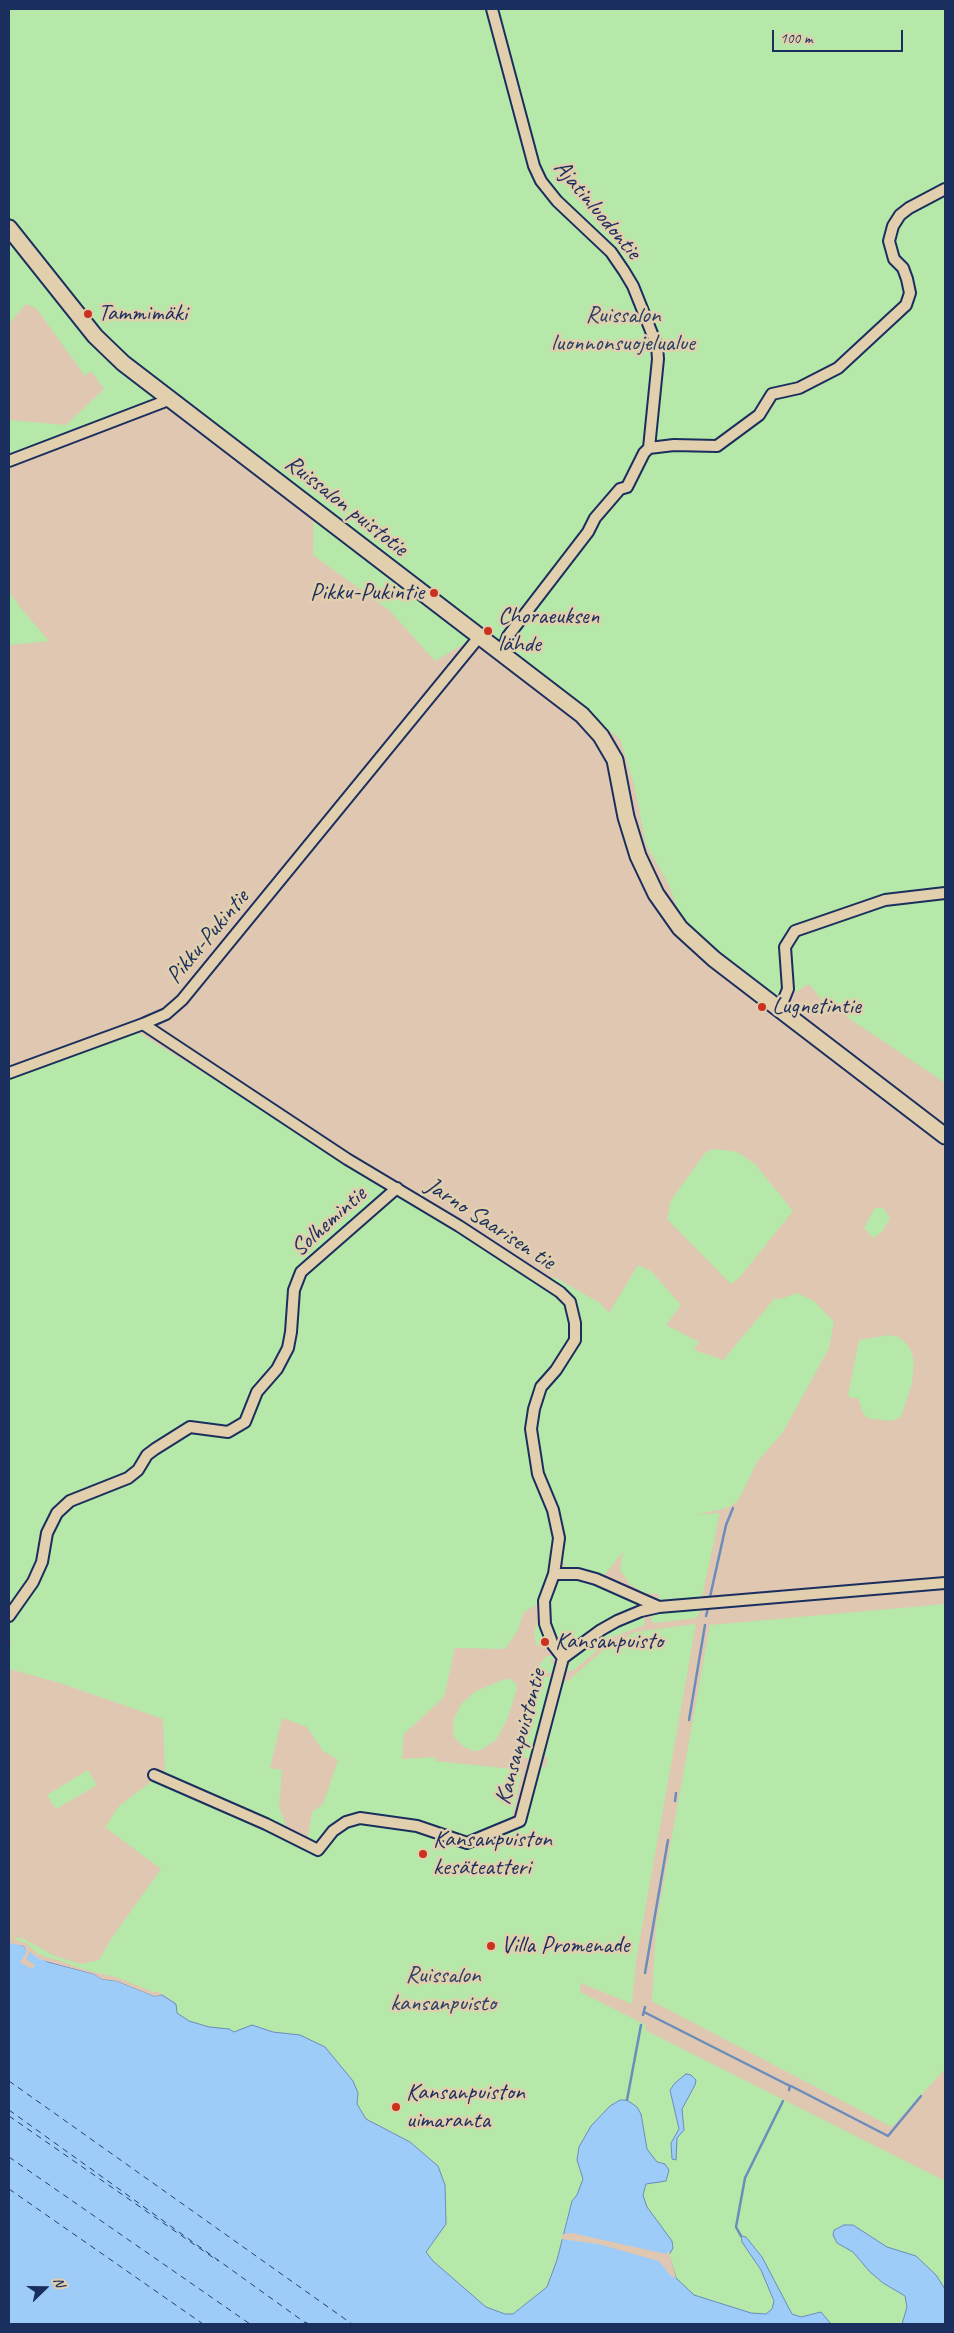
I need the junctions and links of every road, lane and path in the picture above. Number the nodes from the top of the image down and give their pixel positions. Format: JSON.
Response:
{"nodes":[{"id":1,"x":492,"y":9,"type":"edge"},
{"id":2,"x":945,"y":189,"type":"edge"},
{"id":3,"x":9,"y":228,"type":"edge"},
{"id":4,"x":171,"y":399,"type":"junction"},
{"id":5,"x":649,"y":448,"type":"junction"},
{"id":6,"x":9,"y":461,"type":"edge"},
{"id":7,"x":479,"y":637,"type":"junction"},
{"id":8,"x":501,"y":654,"type":"junction"},
{"id":9,"x":945,"y":893,"type":"edge"},
{"id":10,"x":780,"y":1009,"type":"junction"},
{"id":11,"x":143,"y":1024,"type":"junction"},
{"id":12,"x":9,"y":1072,"type":"edge"},
{"id":13,"x":945,"y":1136,"type":"edge"},
{"id":14,"x":397,"y":1188,"type":"junction"},
{"id":15,"x":554,"y":1574,"type":"junction"},
{"id":16,"x":945,"y":1583,"type":"edge"},
{"id":17,"x":659,"y":1607,"type":"junction"},
{"id":18,"x":9,"y":1616,"type":"edge"},
{"id":19,"x":564,"y":1658,"type":"junction"},
{"id":20,"x":154,"y":1775,"type":"dead end"}],
"edges":[{"from":1,"to":5,"type":"street","name":"Ajatinluodontie"},
{"from":2,"to":5,"type":"street"},
{"from":3,"to":4,"type":"street","name":"Ruissalon puistotie"},
{"from":4,"to":6,"type":"street"},
{"from":4,"to":7,"type":"street","name":"Ruissalon puistotie"},
{"from":5,"to":8,"type":"street","name":"Ajatinluodontie"},
{"from":7,"to":8,"type":"street","name":"Ruissalon puistotie"},
{"from":7,"to":11,"type":"street","name":"Pikku-Pukintie"},
{"from":8,"to":10,"type":"street","name":"Ruissalon puistotie"},
{"from":9,"to":10,"type":"street"},
{"from":10,"to":13,"type":"street","name":"Ruissalon puistotie"},
{"from":11,"to":12,"type":"street","name":"Pikku-Pukintie"},
{"from":11,"to":14,"type":"street","name":"Jarno Saarisen tie"},
{"from":14,"to":15,"type":"street","name":"Jarno Saarisen tie"},
{"from":14,"to":18,"type":"street","name":"Solhemintie"},
{"from":15,"to":17,"type":"street"},
{"from":15,"to":19,"type":"street","name":"Jarno Saarisen tie"},
{"from":16,"to":17,"type":"street","name":"Kansanpuistontie"},
{"from":17,"to":19,"type":"street","name":"Kansanpuistontie"},
{"from":19,"to":20,"type":"street","name":"Kansanpuistontie"}]}
